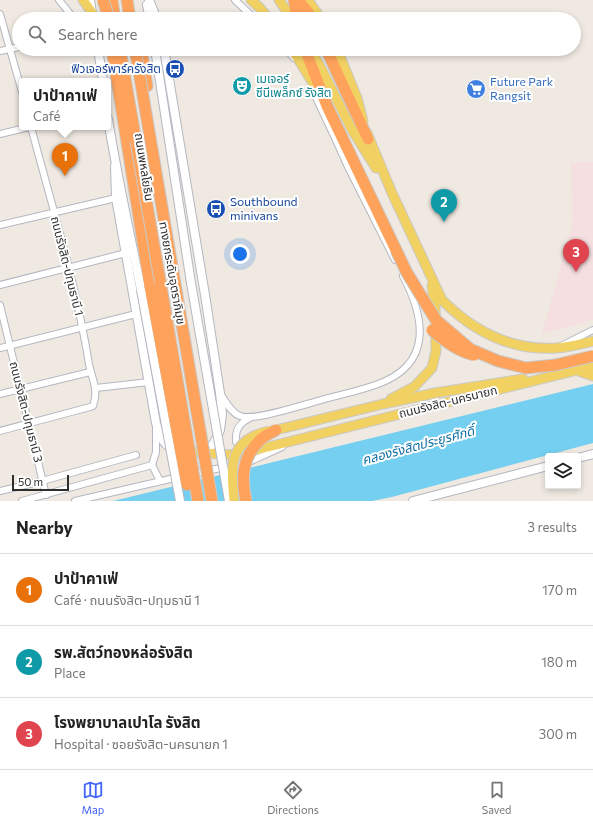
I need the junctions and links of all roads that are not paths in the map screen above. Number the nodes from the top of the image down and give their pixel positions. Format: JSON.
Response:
{"nodes":[{"id":1,"x":59,"y":0,"type":"edge"},
{"id":2,"x":83,"y":0,"type":"edge"},
{"id":3,"x":90,"y":0,"type":"edge"},
{"id":4,"x":104,"y":0,"type":"edge"},
{"id":5,"x":112,"y":0,"type":"edge"},
{"id":6,"x":148,"y":0,"type":"edge"},
{"id":7,"x":235,"y":0,"type":"edge"},
{"id":8,"x":251,"y":0,"type":"edge"},
{"id":9,"x":279,"y":0,"type":"edge"},
{"id":10,"x":294,"y":0,"type":"edge"},
{"id":11,"x":298,"y":0,"type":"edge"},
{"id":12,"x":308,"y":0,"type":"edge"},
{"id":13,"x":132,"y":1,"type":"edge"},
{"id":14,"x":69,"y":12,"type":"edge"},
{"id":15,"x":90,"y":12,"type":"edge"},
{"id":16,"x":92,"y":12,"type":"edge"},
{"id":17,"x":107,"y":12,"type":"edge"},
{"id":18,"x":114,"y":12,"type":"edge"},
{"id":19,"x":131,"y":12,"type":"edge"},
{"id":20,"x":134,"y":12,"type":"edge"},
{"id":21,"x":149,"y":12,"type":"edge"},
{"id":22,"x":154,"y":12,"type":"edge"},
{"id":23,"x":248,"y":12,"type":"edge"},
{"id":24,"x":263,"y":12,"type":"edge"},
{"id":25,"x":288,"y":12,"type":"edge"},
{"id":26,"x":296,"y":12,"type":"edge"},
{"id":27,"x":308,"y":12,"type":"edge"},
{"id":28,"x":316,"y":12,"type":"edge"},
{"id":29,"x":0,"y":14,"type":"edge"},
{"id":30,"x":11,"y":49,"type":"junction"},
{"id":31,"x":0,"y":52,"type":"edge"},
{"id":32,"x":12,"y":53,"type":"edge"},
{"id":33,"x":13,"y":56,"type":"edge"},
{"id":34,"x":99,"y":56,"type":"edge"},
{"id":35,"x":113,"y":56,"type":"edge"},
{"id":36,"x":121,"y":56,"type":"edge"},
{"id":37,"x":137,"y":56,"type":"edge"},
{"id":38,"x":142,"y":56,"type":"edge"},
{"id":39,"x":156,"y":56,"type":"edge"},
{"id":40,"x":165,"y":56,"type":"edge"},
{"id":41,"x":292,"y":56,"type":"edge"},
{"id":42,"x":296,"y":56,"type":"edge"},
{"id":43,"x":308,"y":56,"type":"edge"},
{"id":44,"x":314,"y":56,"type":"edge"},
{"id":45,"x":329,"y":56,"type":"edge"},
{"id":46,"x":340,"y":56,"type":"edge"},
{"id":47,"x":103,"y":78,"type":"edge"},
{"id":48,"x":19,"y":80,"type":"edge"},
{"id":49,"x":327,"y":106,"type":"junction"},
{"id":50,"x":19,"y":130,"type":"edge"},
{"id":51,"x":31,"y":130,"type":"edge"},
{"id":52,"x":110,"y":130,"type":"edge"},
{"id":53,"x":0,"y":134,"type":"edge"},
{"id":54,"x":178,"y":134,"type":"junction"},
{"id":55,"x":368,"y":139,"type":"junction"},
{"id":56,"x":115,"y":166,"type":"junction"},
{"id":57,"x":392,"y":193,"type":"junction"},
{"id":58,"x":116,"y":198,"type":"junction"},
{"id":59,"x":53,"y":213,"type":"junction"},
{"id":60,"x":0,"y":225,"type":"edge"},
{"id":61,"x":183,"y":227,"type":"junction"},
{"id":62,"x":126,"y":253,"type":"junction"},
{"id":63,"x":68,"y":268,"type":"junction"},
{"id":64,"x":431,"y":276,"type":"junction"},
{"id":65,"x":0,"y":285,"type":"edge"},
{"id":66,"x":146,"y":288,"type":"junction"},
{"id":67,"x":0,"y":305,"type":"edge"},
{"id":68,"x":136,"y":314,"type":"junction"},
{"id":69,"x":83,"y":327,"type":"junction"},
{"id":70,"x":432,"y":330,"type":"dead end"},
{"id":71,"x":593,"y":330,"type":"edge"},
{"id":72,"x":593,"y":341,"type":"edge"},
{"id":73,"x":10,"y":346,"type":"junction"},
{"id":74,"x":0,"y":348,"type":"edge"},
{"id":75,"x":558,"y":348,"type":"junction"},
{"id":76,"x":593,"y":356,"type":"edge"},
{"id":77,"x":494,"y":360,"type":"junction"},
{"id":78,"x":593,"y":366,"type":"edge"},
{"id":79,"x":576,"y":370,"type":"junction"},
{"id":80,"x":90,"y":372,"type":"junction"},
{"id":81,"x":562,"y":374,"type":"junction"},
{"id":82,"x":593,"y":376,"type":"edge"},
{"id":83,"x":148,"y":382,"type":"junction"},
{"id":84,"x":96,"y":388,"type":"junction"},
{"id":85,"x":20,"y":389,"type":"junction"},
{"id":86,"x":220,"y":393,"type":"junction"},
{"id":87,"x":0,"y":394,"type":"edge"},
{"id":88,"x":383,"y":404,"type":"junction"},
{"id":89,"x":253,"y":417,"type":"junction"},
{"id":90,"x":28,"y":423,"type":"junction"},
{"id":91,"x":156,"y":423,"type":"junction"},
{"id":92,"x":276,"y":430,"type":"junction"},
{"id":93,"x":0,"y":431,"type":"edge"},
{"id":94,"x":303,"y":437,"type":"junction"},
{"id":95,"x":256,"y":450,"type":"junction"},
{"id":96,"x":195,"y":452,"type":"junction"},
{"id":97,"x":593,"y":454,"type":"edge"},
{"id":98,"x":136,"y":455,"type":"dead end"},
{"id":99,"x":581,"y":457,"type":"edge"},
{"id":100,"x":152,"y":466,"type":"junction"},
{"id":101,"x":545,"y":467,"type":"edge"},
{"id":102,"x":42,"y":481,"type":"junction"},
{"id":103,"x":160,"y":481,"type":"junction"},
{"id":104,"x":0,"y":491,"type":"edge"},
{"id":105,"x":46,"y":495,"type":"junction"},
{"id":106,"x":22,"y":501,"type":"edge"},
{"id":107,"x":76,"y":501,"type":"edge"},
{"id":108,"x":180,"y":501,"type":"edge"},
{"id":109,"x":190,"y":501,"type":"edge"},
{"id":110,"x":198,"y":501,"type":"edge"},
{"id":111,"x":212,"y":501,"type":"edge"},
{"id":112,"x":216,"y":501,"type":"edge"},
{"id":113,"x":229,"y":501,"type":"edge"},
{"id":114,"x":234,"y":501,"type":"edge"},
{"id":115,"x":246,"y":501,"type":"edge"},
{"id":116,"x":413,"y":501,"type":"edge"}],
"edges":[{"from":1,"to":14,"type":"street"},
{"from":2,"to":15,"type":"main road"},
{"from":3,"to":16,"type":"main road"},
{"from":4,"to":17,"type":"highway","bridge":true},
{"from":5,"to":18,"type":"highway"},
{"from":6,"to":21,"type":"main road"},
{"from":6,"to":22,"type":"main road"},
{"from":7,"to":23,"type":"street"},
{"from":8,"to":24,"type":"main road"},
{"from":9,"to":25,"type":"main road"},
{"from":10,"to":26,"type":"highway"},
{"from":11,"to":27,"type":"highway"},
{"from":12,"to":28,"type":"main road"},
{"from":13,"to":19,"type":"highway"},
{"from":13,"to":20,"type":"highway"},
{"from":29,"to":30,"type":"street"},
{"from":30,"to":31,"type":"street"},
{"from":30,"to":32,"type":"street"},
{"from":33,"to":48,"type":"street"},
{"from":34,"to":47,"type":"main road"},
{"from":35,"to":66,"type":"highway","name":"ถนนพหลโยธิน"},
{"from":36,"to":110,"type":"highway","name":"ทางยกระดับอุตราภิมุข","bridge":true},
{"from":37,"to":111,"type":"highway","name":"ทางยกระดับอุตราภิมุข","bridge":true},
{"from":38,"to":112,"type":"highway","name":"ถนนพหลโยธิน"},
{"from":39,"to":61,"type":"main road"},
{"from":40,"to":54,"type":"main road"},
{"from":41,"to":89,"type":"street"},
{"from":42,"to":49,"type":"main road"},
{"from":43,"to":49,"type":"highway"},
{"from":44,"to":57,"type":"main road"},
{"from":45,"to":55,"type":"highway"},
{"from":46,"to":55,"type":"main road"},
{"from":49,"to":77,"type":"highway","bridge":true},
{"from":50,"to":53,"type":"street"},
{"from":51,"to":59,"type":"street","name":"ถนนรังสิต-ปทุมธานี 1"},
{"from":52,"to":56,"type":"main road","name":"ถนนพหลโยธิน"},
{"from":54,"to":61,"type":"main road"},
{"from":54,"to":86,"type":"main road"},
{"from":55,"to":57,"type":"main road"},
{"from":56,"to":58,"type":"main road"},
{"from":56,"to":66,"type":"main road","name":"ถนนพหลโยธิน"},
{"from":57,"to":64,"type":"main road"},
{"from":58,"to":59,"type":"street"},
{"from":58,"to":62,"type":"main road"},
{"from":59,"to":60,"type":"street"},
{"from":59,"to":63,"type":"street","name":"ถนนรังสิต-ปทุมธานี 1"},
{"from":61,"to":113,"type":"main road","bridge":true},
{"from":62,"to":63,"type":"street"},
{"from":62,"to":68,"type":"main road"},
{"from":63,"to":65,"type":"street"},
{"from":63,"to":69,"type":"street","name":"ถนนรังสิต-ปทุมธานี 1"},
{"from":64,"to":75,"type":"main road"},
{"from":64,"to":88,"type":"main road"},
{"from":66,"to":108,"type":"main road","name":"ถนนพหลโยธิน","bridge":true},
{"from":66,"to":109,"type":"highway","name":"ถนนพหลโยธิน","bridge":true},
{"from":67,"to":73,"type":"street","name":"ถนนรังสิต-ปทุมธานี 3"},
{"from":68,"to":69,"type":"street"},
{"from":68,"to":83,"type":"main road"},
{"from":69,"to":73,"type":"street"},
{"from":69,"to":80,"type":"street","name":"ถนนรังสิต-ปทุมธานี 1"},
{"from":70,"to":77,"type":"highway","bridge":true},
{"from":71,"to":75,"type":"street"},
{"from":72,"to":75,"type":"main road"},
{"from":73,"to":74,"type":"street"},
{"from":73,"to":85,"type":"street","name":"ถนนรังสิต-ปทุมธานี 3"},
{"from":76,"to":77,"type":"highway","bridge":true},
{"from":78,"to":79,"type":"main road","name":"ถนนรังสิต-นครนายก"},
{"from":79,"to":81,"type":"main road","name":"ถนนรังสิต-นครนายก"},
{"from":79,"to":82,"type":"main road"},
{"from":80,"to":84,"type":"street","name":"ถนนรังสิต-ปทุมธานี 1"},
{"from":80,"to":85,"type":"street"},
{"from":81,"to":88,"type":"main road"},
{"from":81,"to":94,"type":"main road","name":"ถนนรังสิต-นครนายก"},
{"from":83,"to":84,"type":"street"},
{"from":83,"to":91,"type":"main road"},
{"from":84,"to":90,"type":"street","name":"ถนนรังสิต-ปทุมธานี 1"},
{"from":85,"to":87,"type":"street"},
{"from":85,"to":90,"type":"street","name":"ถนนรังสิต-ปทุมธานี 3"},
{"from":86,"to":89,"type":"street"},
{"from":86,"to":96,"type":"main road"},
{"from":88,"to":92,"type":"main road"},
{"from":89,"to":95,"type":"street"},
{"from":90,"to":93,"type":"street"},
{"from":90,"to":102,"type":"street","name":"ถนนรังสิต-ปทุมธานี 3"},
{"from":91,"to":96,"type":"main road"},
{"from":91,"to":100,"type":"street"},
{"from":92,"to":114,"type":"main road","bridge":true},
{"from":92,"to":115,"type":"highway","bridge":true},
{"from":94,"to":95,"type":"main road","name":"ถนนรังสิต-นครนายก"},
{"from":94,"to":103,"type":"street"},
{"from":95,"to":96,"type":"main road","name":"ถนนรังสิต-นครนายก"},
{"from":97,"to":99,"type":"main road"},
{"from":98,"to":102,"type":"street"},
{"from":100,"to":103,"type":"street"},
{"from":100,"to":105,"type":"street"},
{"from":101,"to":116,"type":"main road"},
{"from":102,"to":104,"type":"street"},
{"from":102,"to":105,"type":"street","name":"ถนนรังสิต-ปทุมธานี 3"},
{"from":103,"to":107,"type":"street"},
{"from":105,"to":106,"type":"street"}]}
